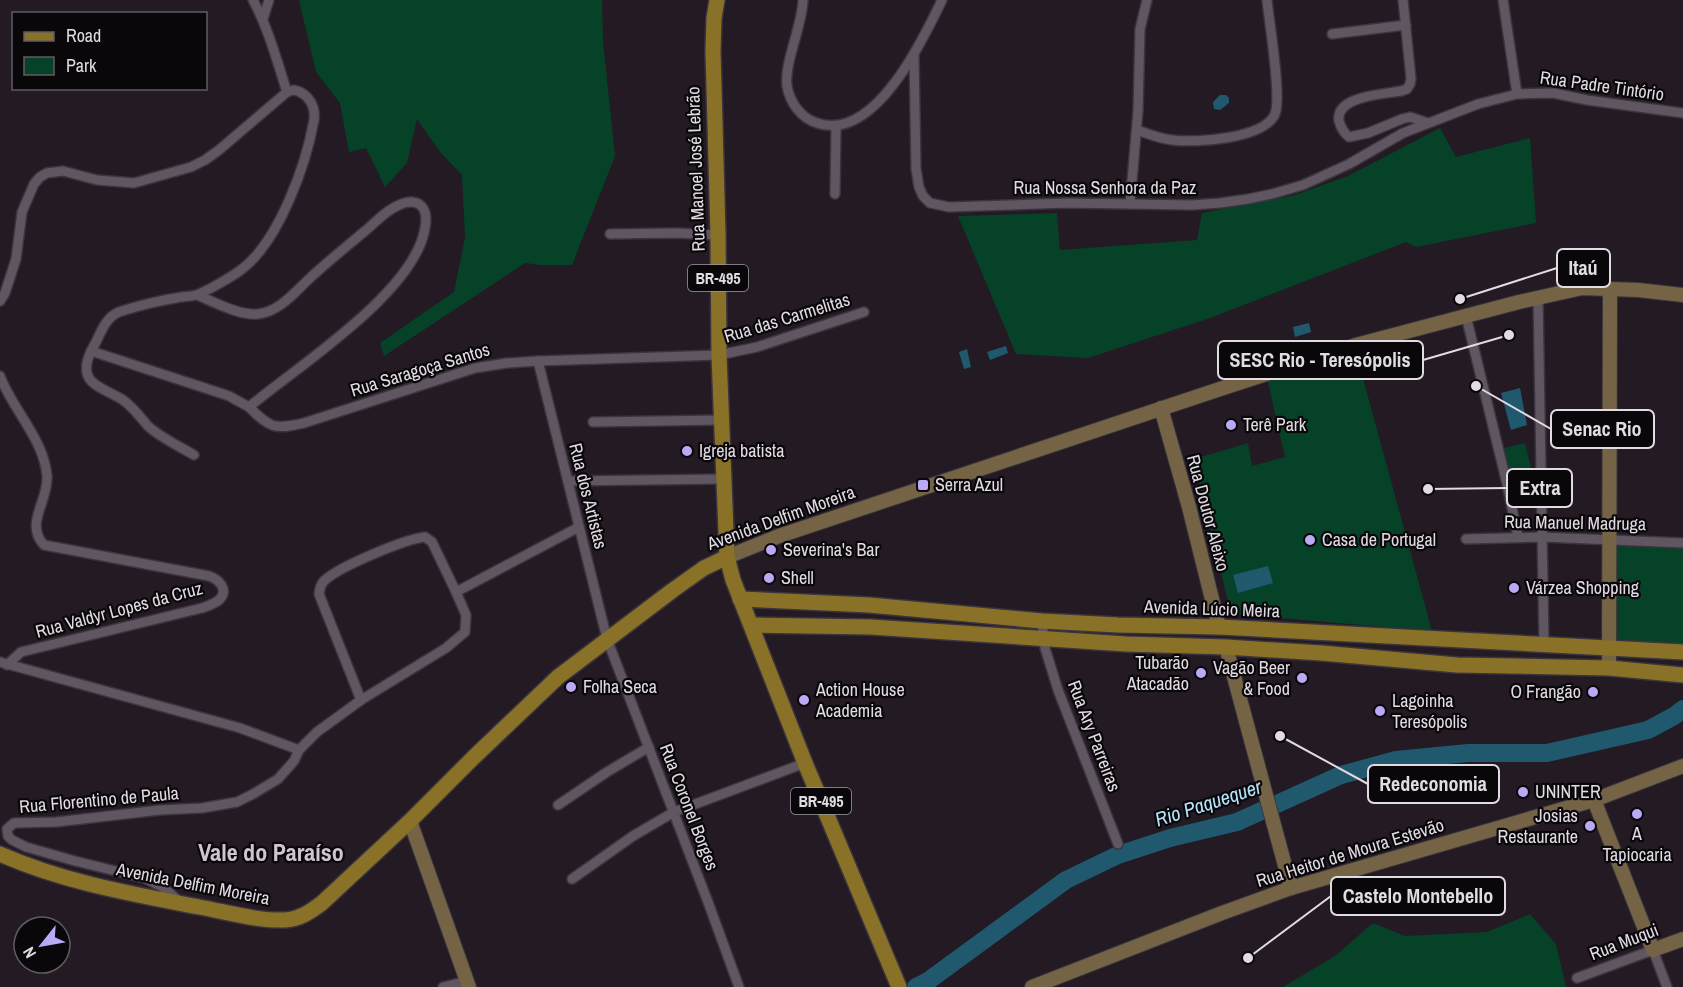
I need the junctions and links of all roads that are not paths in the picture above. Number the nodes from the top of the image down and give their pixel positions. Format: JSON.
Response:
{"nodes":[{"id":1,"x":253,"y":0,"type":"edge"},
{"id":2,"x":269,"y":0,"type":"edge"},
{"id":3,"x":717,"y":0,"type":"edge"},
{"id":4,"x":803,"y":0,"type":"edge"},
{"id":5,"x":942,"y":0,"type":"edge"},
{"id":6,"x":1147,"y":0,"type":"edge"},
{"id":7,"x":1267,"y":0,"type":"edge"},
{"id":8,"x":1403,"y":0,"type":"edge"},
{"id":9,"x":1503,"y":0,"type":"edge"},
{"id":10,"x":263,"y":19,"type":"junction"},
{"id":11,"x":1406,"y":25,"type":"junction"},
{"id":12,"x":1332,"y":34,"type":"dead end"},
{"id":13,"x":914,"y":56,"type":"junction"},
{"id":14,"x":287,"y":92,"type":"junction"},
{"id":15,"x":1517,"y":94,"type":"junction"},
{"id":16,"x":1683,"y":113,"type":"edge"},
{"id":17,"x":1428,"y":123,"type":"junction"},
{"id":18,"x":836,"y":126,"type":"junction"},
{"id":19,"x":1415,"y":128,"type":"joint"},
{"id":20,"x":1137,"y":130,"type":"junction"},
{"id":21,"x":835,"y":194,"type":"dead end"},
{"id":22,"x":1130,"y":204,"type":"junction"},
{"id":23,"x":610,"y":234,"type":"dead end"},
{"id":24,"x":718,"y":235,"type":"junction"},
{"id":25,"x":1610,"y":290,"type":"junction"},
{"id":26,"x":197,"y":295,"type":"junction"},
{"id":27,"x":1683,"y":295,"type":"edge"},
{"id":28,"x":1538,"y":298,"type":"junction"},
{"id":29,"x":0,"y":301,"type":"edge"},
{"id":30,"x":864,"y":312,"type":"dead end"},
{"id":31,"x":1466,"y":316,"type":"junction"},
{"id":32,"x":91,"y":351,"type":"junction"},
{"id":33,"x":719,"y":355,"type":"junction"},
{"id":34,"x":538,"y":361,"type":"junction"},
{"id":35,"x":0,"y":376,"type":"edge"},
{"id":36,"x":249,"y":406,"type":"junction"},
{"id":37,"x":1161,"y":408,"type":"junction"},
{"id":38,"x":721,"y":420,"type":"junction"},
{"id":39,"x":593,"y":422,"type":"dead end"},
{"id":40,"x":194,"y":455,"type":"dead end"},
{"id":41,"x":724,"y":479,"type":"junction"},
{"id":42,"x":568,"y":481,"type":"junction"},
{"id":43,"x":579,"y":527,"type":"junction"},
{"id":44,"x":1518,"y":537,"type":"junction"},
{"id":45,"x":1542,"y":537,"type":"junction"},
{"id":46,"x":1466,"y":539,"type":"dead end"},
{"id":47,"x":1611,"y":540,"type":"junction"},
{"id":48,"x":1683,"y":543,"type":"edge"},
{"id":49,"x":726,"y":557,"type":"junction"},
{"id":50,"x":456,"y":592,"type":"junction"},
{"id":51,"x":740,"y":599,"type":"junction"},
{"id":52,"x":869,"y":605,"type":"junction"},
{"id":53,"x":1042,"y":621,"type":"junction"},
{"id":54,"x":751,"y":625,"type":"junction"},
{"id":55,"x":871,"y":627,"type":"junction"},
{"id":56,"x":1220,"y":627,"type":"junction"},
{"id":57,"x":1043,"y":638,"type":"junction"},
{"id":58,"x":607,"y":639,"type":"junction"},
{"id":59,"x":1544,"y":645,"type":"junction"},
{"id":60,"x":1226,"y":647,"type":"junction"},
{"id":61,"x":1610,"y":647,"type":"junction"},
{"id":62,"x":1683,"y":652,"type":"edge"},
{"id":63,"x":4,"y":663,"type":"edge"},
{"id":64,"x":1609,"y":668,"type":"junction"},
{"id":65,"x":1683,"y":675,"type":"edge"},
{"id":66,"x":361,"y":700,"type":"junction"},
{"id":67,"x":649,"y":747,"type":"junction"},
{"id":68,"x":299,"y":750,"type":"junction"},
{"id":69,"x":805,"y":763,"type":"junction"},
{"id":70,"x":1683,"y":766,"type":"edge"},
{"id":71,"x":1594,"y":800,"type":"junction"},
{"id":72,"x":558,"y":805,"type":"dead end"},
{"id":73,"x":674,"y":812,"type":"junction"},
{"id":74,"x":410,"y":821,"type":"junction"},
{"id":75,"x":1118,"y":844,"type":"dead end"},
{"id":76,"x":0,"y":854,"type":"edge"},
{"id":77,"x":572,"y":879,"type":"dead end"},
{"id":78,"x":1291,"y":888,"type":"junction"},
{"id":79,"x":182,"y":904,"type":"junction"},
{"id":80,"x":1683,"y":939,"type":"edge"},
{"id":81,"x":1653,"y":950,"type":"junction"},
{"id":82,"x":1577,"y":978,"type":"dead end"},
{"id":83,"x":897,"y":982,"type":"edge"},
{"id":84,"x":468,"y":984,"type":"edge"},
{"id":85,"x":443,"y":987,"type":"edge"},
{"id":86,"x":739,"y":987,"type":"edge"},
{"id":87,"x":1032,"y":987,"type":"edge"},
{"id":88,"x":1667,"y":987,"type":"edge"}],
"edges":[{"from":1,"to":10,"type":"street"},
{"from":2,"to":10,"type":"street"},
{"from":3,"to":24,"type":"main road","name":"Rua Manoel José Lebrão","number":"BR-495"},
{"from":4,"to":18,"type":"street"},
{"from":5,"to":13,"type":"street"},
{"from":6,"to":20,"type":"street"},
{"from":7,"to":20,"type":"street"},
{"from":8,"to":11,"type":"street"},
{"from":9,"to":15,"type":"street"},
{"from":10,"to":14,"type":"street"},
{"from":11,"to":12,"type":"street"},
{"from":11,"to":17,"type":"street"},
{"from":13,"to":18,"type":"street"},
{"from":13,"to":22,"type":"street","name":"Rua Nossa Senhora da Paz"},
{"from":14,"to":26,"type":"street"},
{"from":14,"to":29,"type":"street"},
{"from":15,"to":16,"type":"street","name":"Rua Padre Tintório"},
{"from":15,"to":17,"type":"street","name":"Rua Padre Tintório"},
{"from":17,"to":19,"type":"street","name":"Rua Padre Tintório"},
{"from":18,"to":21,"type":"street"},
{"from":19,"to":22,"type":"street","name":"Rua Nossa Senhora da Paz"},
{"from":20,"to":22,"type":"street"},
{"from":23,"to":24,"type":"street"},
{"from":24,"to":33,"type":"main road","name":"Rua Manoel José Lebrão","number":"BR-495"},
{"from":25,"to":27,"type":"main road","name":"Avenida Delfim Moreira"},
{"from":25,"to":28,"type":"main road","name":"Avenida Delfim Moreira"},
{"from":25,"to":47,"type":"main road"},
{"from":26,"to":32,"type":"street"},
{"from":26,"to":36,"type":"street"},
{"from":28,"to":31,"type":"main road","name":"Avenida Delfim Moreira"},
{"from":28,"to":45,"type":"street"},
{"from":30,"to":33,"type":"street","name":"Rua das Carmelitas"},
{"from":31,"to":37,"type":"main road","name":"Avenida Delfim Moreira"},
{"from":31,"to":44,"type":"street"},
{"from":32,"to":36,"type":"street","name":"Rua Saragoça Santos"},
{"from":32,"to":40,"type":"street"},
{"from":33,"to":34,"type":"street","name":"Rua Saragoça Santos"},
{"from":33,"to":38,"type":"main road","name":"Rua Manoel José Lebrão","number":"BR-495"},
{"from":34,"to":36,"type":"street","name":"Rua Saragoça Santos"},
{"from":34,"to":42,"type":"street","name":"Rua dos Artistas"},
{"from":35,"to":63,"type":"street","name":"Rua Valdyr Lopes da Cruz"},
{"from":37,"to":49,"type":"main road","name":"Avenida Delfim Moreira"},
{"from":37,"to":56,"type":"main road","name":"Rua Doutor Aleixo"},
{"from":38,"to":39,"type":"street"},
{"from":38,"to":41,"type":"main road","name":"Rua Manoel José Lebrão","number":"BR-495"},
{"from":41,"to":42,"type":"street"},
{"from":41,"to":49,"type":"main road","name":"Rua Manoel José Lebrão","number":"BR-495"},
{"from":42,"to":43,"type":"street","name":"Rua dos Artistas"},
{"from":43,"to":50,"type":"street"},
{"from":43,"to":58,"type":"street","name":"Rua dos Artistas"},
{"from":44,"to":45,"type":"street","name":"Rua Manuel Madruga"},
{"from":44,"to":46,"type":"street","name":"Rua Manuel Madruga"},
{"from":45,"to":47,"type":"street","name":"Rua Manuel Madruga"},
{"from":45,"to":59,"type":"street"},
{"from":47,"to":48,"type":"street","name":"Rua Manuel Madruga"},
{"from":47,"to":61,"type":"main road"},
{"from":49,"to":51,"type":"main road","name":"Rua Manoel José Lebrão","number":"BR-495"},
{"from":49,"to":58,"type":"main road","name":"Avenida Delfim Moreira"},
{"from":50,"to":66,"type":"street","name":"Rua Florentino de Paula"},
{"from":50,"to":66,"type":"street"},
{"from":51,"to":52,"type":"main road","name":"Avenida Lúcio Meira"},
{"from":51,"to":54,"type":"main road","name":"Rua Manoel José Lebrão","number":"BR-495"},
{"from":52,"to":53,"type":"main road","name":"Avenida Lúcio Meira"},
{"from":52,"to":55,"type":"main road"},
{"from":53,"to":56,"type":"main road","name":"Avenida Lúcio Meira"},
{"from":53,"to":57,"type":"street","name":"Rua Ary Parreiras"},
{"from":54,"to":55,"type":"main road","name":"Avenida Lúcio Meira"},
{"from":54,"to":69,"type":"main road","name":"Rua Manoel José Lebrão","number":"BR-495"},
{"from":55,"to":57,"type":"main road","name":"Avenida Lúcio Meira"},
{"from":56,"to":59,"type":"main road","name":"Avenida Lúcio Meira"},
{"from":57,"to":60,"type":"main road","name":"Avenida Lúcio Meira"},
{"from":57,"to":75,"type":"street","name":"Rua Ary Parreiras"},
{"from":58,"to":67,"type":"street","name":"Rua Coronel Borges"},
{"from":58,"to":74,"type":"main road","name":"Avenida Delfim Moreira"},
{"from":59,"to":61,"type":"main road","name":"Avenida Lúcio Meira"},
{"from":60,"to":64,"type":"main road","name":"Avenida Lúcio Meira"},
{"from":60,"to":78,"type":"main road"},
{"from":61,"to":62,"type":"main road","name":"Avenida Lúcio Meira"},
{"from":61,"to":64,"type":"main road"},
{"from":63,"to":68,"type":"street"},
{"from":64,"to":65,"type":"main road","name":"Avenida Lúcio Meira"},
{"from":66,"to":68,"type":"street","name":"Rua Florentino de Paula"},
{"from":67,"to":72,"type":"street"},
{"from":67,"to":73,"type":"street","name":"Rua Coronel Borges"},
{"from":68,"to":79,"type":"street","name":"Rua Florentino de Paula"},
{"from":69,"to":73,"type":"street"},
{"from":69,"to":83,"type":"main road","name":"Rua Manoel José Lebrão","number":"BR-495"},
{"from":70,"to":71,"type":"main road","name":"Rua Heitor de Moura Estevão"},
{"from":71,"to":78,"type":"main road","name":"Rua Heitor de Moura Estevão"},
{"from":71,"to":81,"type":"main road"},
{"from":73,"to":77,"type":"street"},
{"from":73,"to":86,"type":"street","name":"Rua Coronel Borges"},
{"from":74,"to":79,"type":"main road","name":"Avenida Delfim Moreira"},
{"from":74,"to":84,"type":"main road"},
{"from":76,"to":79,"type":"main road","name":"Avenida Delfim Moreira"},
{"from":78,"to":87,"type":"main road","name":"Rua Heitor de Moura Estevão"},
{"from":80,"to":81,"type":"main road","name":"Rua Muqui"},
{"from":81,"to":82,"type":"street","name":"Rua Muqui"},
{"from":81,"to":88,"type":"street"},
{"from":84,"to":85,"type":"street"}]}
